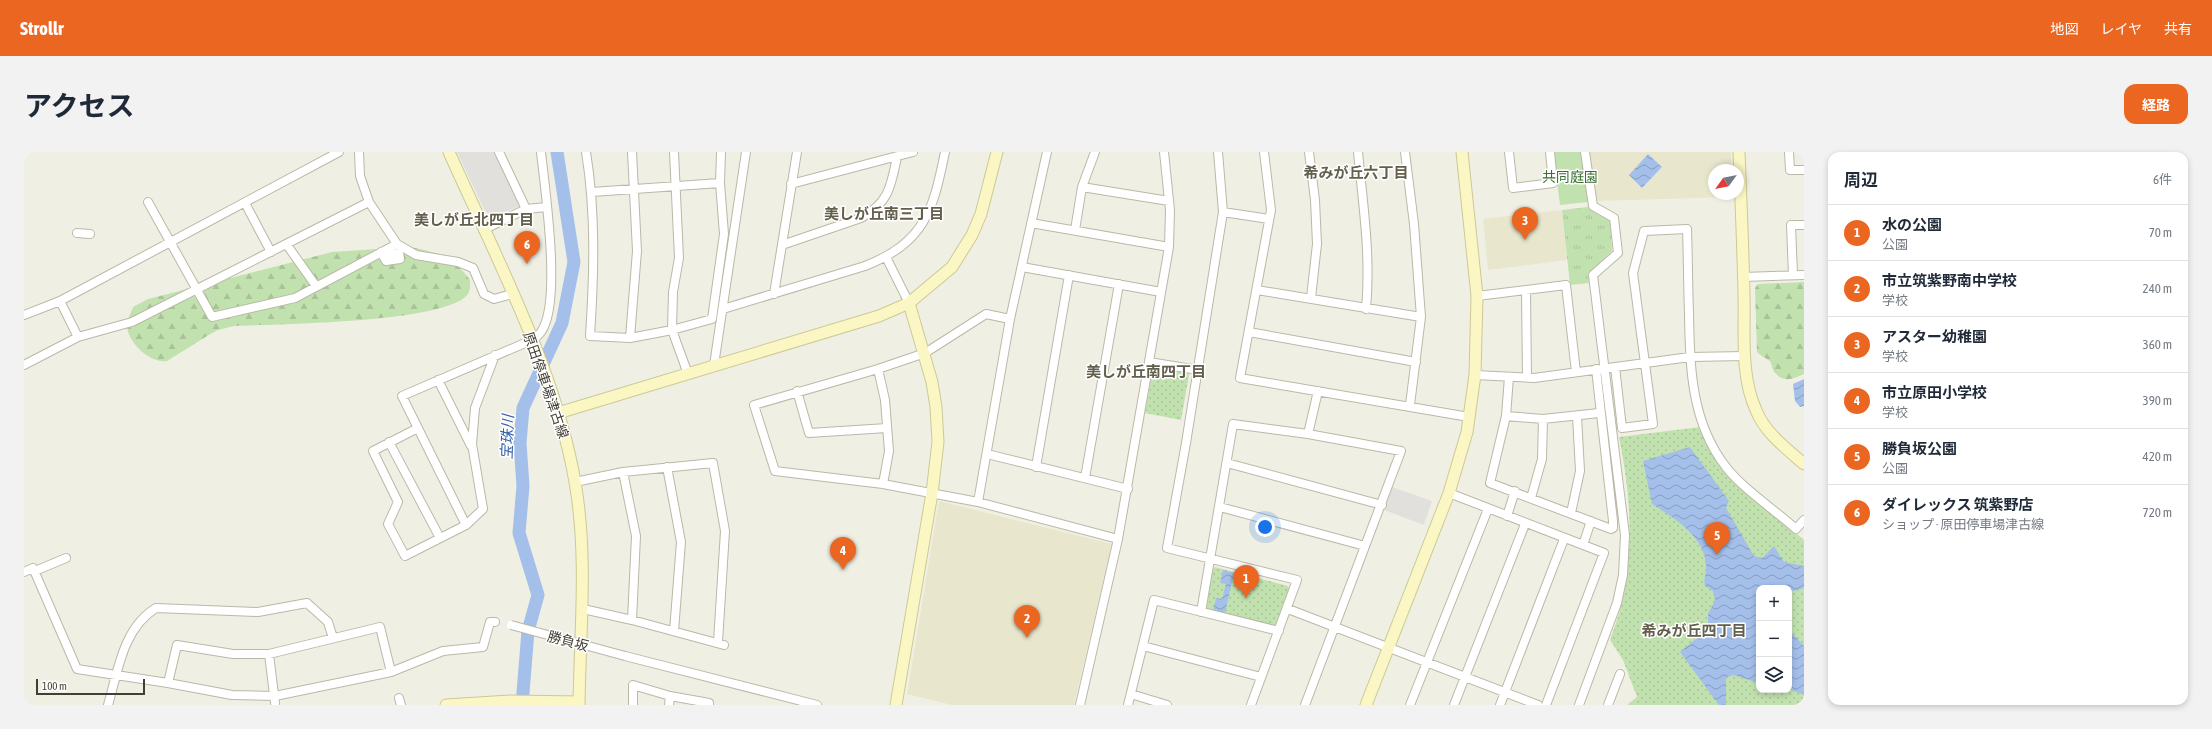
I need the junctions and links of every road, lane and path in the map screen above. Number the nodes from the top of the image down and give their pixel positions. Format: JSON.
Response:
{"nodes":[{"id":1,"x":339,"y":152,"type":"edge"},
{"id":2,"x":360,"y":152,"type":"edge"},
{"id":3,"x":449,"y":152,"type":"edge"},
{"id":4,"x":499,"y":152,"type":"edge"},
{"id":5,"x":541,"y":152,"type":"edge"},
{"id":6,"x":586,"y":152,"type":"edge"},
{"id":7,"x":632,"y":152,"type":"edge"},
{"id":8,"x":674,"y":152,"type":"edge"},
{"id":9,"x":721,"y":152,"type":"edge"},
{"id":10,"x":746,"y":152,"type":"edge"},
{"id":11,"x":797,"y":152,"type":"edge"},
{"id":12,"x":913,"y":152,"type":"edge"},
{"id":13,"x":945,"y":152,"type":"edge"},
{"id":14,"x":997,"y":152,"type":"edge"},
{"id":15,"x":1047,"y":152,"type":"edge"},
{"id":16,"x":1095,"y":152,"type":"edge"},
{"id":17,"x":1164,"y":152,"type":"edge"},
{"id":18,"x":1218,"y":152,"type":"edge"},
{"id":19,"x":1264,"y":152,"type":"edge"},
{"id":20,"x":1309,"y":152,"type":"edge"},
{"id":21,"x":1358,"y":152,"type":"edge"},
{"id":22,"x":1406,"y":152,"type":"edge"},
{"id":23,"x":1462,"y":152,"type":"edge"},
{"id":24,"x":1509,"y":152,"type":"edge"},
{"id":25,"x":1550,"y":152,"type":"edge"},
{"id":26,"x":1585,"y":152,"type":"edge"},
{"id":27,"x":1739,"y":152,"type":"edge"},
{"id":28,"x":1790,"y":152,"type":"edge"},
{"id":29,"x":896,"y":157,"type":"junction"},
{"id":30,"x":1804,"y":170,"type":"edge"},
{"id":31,"x":720,"y":183,"type":"junction"},
{"id":32,"x":792,"y":184,"type":"junction"},
{"id":33,"x":676,"y":187,"type":"junction"},
{"id":34,"x":1082,"y":187,"type":"junction"},
{"id":35,"x":634,"y":190,"type":"junction"},
{"id":36,"x":592,"y":192,"type":"junction"},
{"id":37,"x":1169,"y":201,"type":"junction"},
{"id":38,"x":148,"y":202,"type":"dead end"},
{"id":39,"x":369,"y":202,"type":"junction"},
{"id":40,"x":245,"y":203,"type":"junction"},
{"id":41,"x":547,"y":207,"type":"junction"},
{"id":42,"x":526,"y":209,"type":"junction"},
{"id":43,"x":1223,"y":212,"type":"junction"},
{"id":44,"x":1269,"y":219,"type":"junction"},
{"id":45,"x":1030,"y":223,"type":"junction"},
{"id":46,"x":1804,"y":225,"type":"edge"},
{"id":47,"x":483,"y":230,"type":"junction"},
{"id":48,"x":1075,"y":230,"type":"junction"},
{"id":49,"x":77,"y":233,"type":"dead end"},
{"id":50,"x":90,"y":234,"type":"dead end"},
{"id":51,"x":171,"y":242,"type":"junction"},
{"id":52,"x":287,"y":244,"type":"junction"},
{"id":53,"x":397,"y":244,"type":"junction"},
{"id":54,"x":782,"y":245,"type":"junction"},
{"id":55,"x":1169,"y":247,"type":"junction"},
{"id":56,"x":271,"y":252,"type":"junction"},
{"id":57,"x":381,"y":252,"type":"junction"},
{"id":58,"x":886,"y":257,"type":"junction"},
{"id":59,"x":390,"y":260,"type":"dead end"},
{"id":60,"x":1022,"y":267,"type":"junction"},
{"id":61,"x":1069,"y":275,"type":"junction"},
{"id":62,"x":1804,"y":275,"type":"edge"},
{"id":63,"x":1793,"y":276,"type":"junction"},
{"id":64,"x":1743,"y":277,"type":"junction"},
{"id":65,"x":1119,"y":284,"type":"junction"},
{"id":66,"x":316,"y":286,"type":"junction"},
{"id":67,"x":196,"y":289,"type":"junction"},
{"id":68,"x":1257,"y":290,"type":"junction"},
{"id":69,"x":1526,"y":291,"type":"junction"},
{"id":70,"x":1162,"y":292,"type":"junction"},
{"id":71,"x":512,"y":294,"type":"junction"},
{"id":72,"x":774,"y":294,"type":"junction"},
{"id":73,"x":1477,"y":296,"type":"junction"},
{"id":74,"x":1311,"y":298,"type":"junction"},
{"id":75,"x":60,"y":301,"type":"junction"},
{"id":76,"x":909,"y":303,"type":"junction"},
{"id":77,"x":723,"y":309,"type":"junction"},
{"id":78,"x":1366,"y":309,"type":"junction"},
{"id":79,"x":24,"y":315,"type":"edge"},
{"id":80,"x":1421,"y":317,"type":"junction"},
{"id":81,"x":1010,"y":319,"type":"junction"},
{"id":82,"x":672,"y":330,"type":"junction"},
{"id":83,"x":1248,"y":332,"type":"junction"},
{"id":84,"x":78,"y":337,"type":"junction"},
{"id":85,"x":630,"y":338,"type":"junction"},
{"id":86,"x":533,"y":344,"type":"junction"},
{"id":87,"x":925,"y":353,"type":"junction"},
{"id":88,"x":495,"y":355,"type":"junction"},
{"id":89,"x":1745,"y":356,"type":"junction"},
{"id":90,"x":1690,"y":357,"type":"junction"},
{"id":91,"x":1149,"y":362,"type":"junction"},
{"id":92,"x":1416,"y":362,"type":"junction"},
{"id":93,"x":1646,"y":363,"type":"junction"},
{"id":94,"x":24,"y":365,"type":"edge"},
{"id":95,"x":714,"y":366,"type":"junction"},
{"id":96,"x":1615,"y":367,"type":"junction"},
{"id":97,"x":878,"y":369,"type":"junction"},
{"id":98,"x":1600,"y":369,"type":"junction"},
{"id":99,"x":1198,"y":370,"type":"junction"},
{"id":100,"x":1576,"y":372,"type":"junction"},
{"id":101,"x":688,"y":374,"type":"junction"},
{"id":102,"x":1475,"y":375,"type":"junction"},
{"id":103,"x":1509,"y":377,"type":"junction"},
{"id":104,"x":1527,"y":377,"type":"junction"},
{"id":105,"x":438,"y":380,"type":"junction"},
{"id":106,"x":1318,"y":390,"type":"junction"},
{"id":107,"x":797,"y":392,"type":"junction"},
{"id":108,"x":1410,"y":406,"type":"junction"},
{"id":109,"x":558,"y":413,"type":"junction"},
{"id":110,"x":1599,"y":413,"type":"junction"},
{"id":111,"x":1506,"y":416,"type":"junction"},
{"id":112,"x":1577,"y":416,"type":"junction"},
{"id":113,"x":1469,"y":417,"type":"junction"},
{"id":114,"x":1543,"y":419,"type":"junction"},
{"id":115,"x":418,"y":428,"type":"junction"},
{"id":116,"x":887,"y":428,"type":"junction"},
{"id":117,"x":1308,"y":434,"type":"junction"},
{"id":118,"x":389,"y":442,"type":"junction"},
{"id":119,"x":473,"y":448,"type":"junction"},
{"id":120,"x":987,"y":454,"type":"junction"},
{"id":121,"x":1228,"y":463,"type":"junction"},
{"id":122,"x":1804,"y":464,"type":"edge"},
{"id":123,"x":1036,"y":466,"type":"junction"},
{"id":124,"x":667,"y":467,"type":"junction"},
{"id":125,"x":623,"y":472,"type":"junction"},
{"id":126,"x":1085,"y":478,"type":"junction"},
{"id":127,"x":575,"y":482,"type":"junction"},
{"id":128,"x":883,"y":484,"type":"junction"},
{"id":129,"x":1128,"y":489,"type":"junction"},
{"id":130,"x":1515,"y":491,"type":"junction"},
{"id":131,"x":932,"y":493,"type":"junction"},
{"id":132,"x":1448,"y":493,"type":"junction"},
{"id":133,"x":1531,"y":498,"type":"junction"},
{"id":134,"x":978,"y":502,"type":"junction"},
{"id":135,"x":1382,"y":505,"type":"junction"},
{"id":136,"x":1220,"y":507,"type":"junction"},
{"id":137,"x":1488,"y":509,"type":"junction"},
{"id":138,"x":1571,"y":513,"type":"junction"},
{"id":139,"x":1507,"y":516,"type":"junction"},
{"id":140,"x":1804,"y":520,"type":"edge"},
{"id":141,"x":1591,"y":521,"type":"junction"},
{"id":142,"x":1525,"y":524,"type":"junction"},
{"id":143,"x":466,"y":525,"type":"junction"},
{"id":144,"x":440,"y":538,"type":"junction"},
{"id":145,"x":1118,"y":539,"type":"junction"},
{"id":146,"x":1564,"y":539,"type":"junction"},
{"id":147,"x":1582,"y":545,"type":"junction"},
{"id":148,"x":1365,"y":546,"type":"junction"},
{"id":149,"x":66,"y":558,"type":"dead end"},
{"id":150,"x":1209,"y":558,"type":"junction"},
{"id":151,"x":35,"y":571,"type":"junction"},
{"id":152,"x":24,"y":572,"type":"edge"},
{"id":153,"x":583,"y":609,"type":"junction"},
{"id":154,"x":1288,"y":609,"type":"junction"},
{"id":155,"x":1201,"y":612,"type":"junction"},
{"id":156,"x":632,"y":620,"type":"junction"},
{"id":157,"x":495,"y":622,"type":"dead end"},
{"id":158,"x":511,"y":625,"type":"dead end"},
{"id":159,"x":1336,"y":627,"type":"junction"},
{"id":160,"x":674,"y":631,"type":"junction"},
{"id":161,"x":1279,"y":631,"type":"junction"},
{"id":162,"x":333,"y":638,"type":"junction"},
{"id":163,"x":1143,"y":646,"type":"junction"},
{"id":164,"x":1388,"y":646,"type":"junction"},
{"id":165,"x":269,"y":654,"type":"junction"},
{"id":166,"x":1427,"y":662,"type":"junction"},
{"id":167,"x":391,"y":672,"type":"junction"},
{"id":168,"x":116,"y":674,"type":"junction"},
{"id":169,"x":1620,"y":674,"type":"dead end"},
{"id":170,"x":1466,"y":677,"type":"junction"},
{"id":171,"x":1261,"y":678,"type":"junction"},
{"id":172,"x":168,"y":683,"type":"junction"},
{"id":173,"x":1505,"y":693,"type":"junction"},
{"id":174,"x":1131,"y":694,"type":"junction"},
{"id":175,"x":670,"y":696,"type":"junction"},
{"id":176,"x":275,"y":700,"type":"junction"},
{"id":177,"x":452,"y":704,"type":"edge"},
{"id":178,"x":579,"y":704,"type":"edge"},
{"id":179,"x":108,"y":705,"type":"edge"},
{"id":180,"x":632,"y":705,"type":"edge"},
{"id":181,"x":669,"y":705,"type":"edge"},
{"id":182,"x":709,"y":705,"type":"edge"},
{"id":183,"x":817,"y":705,"type":"edge"},
{"id":184,"x":896,"y":705,"type":"edge"},
{"id":185,"x":1080,"y":705,"type":"edge"},
{"id":186,"x":1128,"y":705,"type":"edge"},
{"id":187,"x":1167,"y":705,"type":"edge"},
{"id":188,"x":1251,"y":705,"type":"edge"},
{"id":189,"x":1305,"y":705,"type":"edge"},
{"id":190,"x":1366,"y":705,"type":"edge"},
{"id":191,"x":1410,"y":705,"type":"edge"},
{"id":192,"x":1454,"y":705,"type":"edge"},
{"id":193,"x":1500,"y":705,"type":"edge"},
{"id":194,"x":1538,"y":705,"type":"edge"},
{"id":195,"x":1546,"y":705,"type":"edge"},
{"id":196,"x":1579,"y":705,"type":"edge"},
{"id":197,"x":1608,"y":705,"type":"edge"}],
"edges":[{"from":1,"to":40,"type":"street"},
{"from":2,"to":39,"type":"street"},
{"from":3,"to":47,"type":"street","name":"原田停車場津古線"},
{"from":4,"to":42,"type":"street"},
{"from":5,"to":41,"type":"street"},
{"from":6,"to":36,"type":"street"},
{"from":7,"to":35,"type":"street"},
{"from":8,"to":33,"type":"street"},
{"from":9,"to":31,"type":"street"},
{"from":10,"to":77,"type":"street"},
{"from":11,"to":32,"type":"street"},
{"from":12,"to":29,"type":"street"},
{"from":13,"to":58,"type":"street"},
{"from":14,"to":76,"type":"street"},
{"from":15,"to":45,"type":"street"},
{"from":16,"to":34,"type":"street"},
{"from":17,"to":37,"type":"street"},
{"from":18,"to":43,"type":"street"},
{"from":19,"to":44,"type":"street"},
{"from":20,"to":74,"type":"street"},
{"from":21,"to":78,"type":"street"},
{"from":22,"to":80,"type":"street"},
{"from":23,"to":73,"type":"street"},
{"from":24,"to":25,"type":"street"},
{"from":26,"to":98,"type":"street"},
{"from":27,"to":64,"type":"street"},
{"from":28,"to":30,"type":"street"},
{"from":29,"to":32,"type":"street"},
{"from":29,"to":54,"type":"street"},
{"from":31,"to":33,"type":"street"},
{"from":31,"to":82,"type":"street"},
{"from":32,"to":54,"type":"street"},
{"from":33,"to":35,"type":"street"},
{"from":33,"to":82,"type":"street"},
{"from":34,"to":37,"type":"street"},
{"from":34,"to":48,"type":"street"},
{"from":35,"to":36,"type":"street"},
{"from":35,"to":85,"type":"street"},
{"from":36,"to":85,"type":"street"},
{"from":37,"to":55,"type":"street"},
{"from":38,"to":51,"type":"street"},
{"from":39,"to":52,"type":"street"},
{"from":39,"to":53,"type":"street"},
{"from":40,"to":51,"type":"street"},
{"from":40,"to":56,"type":"street"},
{"from":41,"to":42,"type":"street"},
{"from":41,"to":86,"type":"street"},
{"from":42,"to":47,"type":"street"},
{"from":43,"to":44,"type":"street"},
{"from":43,"to":99,"type":"street"},
{"from":44,"to":68,"type":"street"},
{"from":45,"to":48,"type":"street"},
{"from":45,"to":60,"type":"street"},
{"from":46,"to":63,"type":"street"},
{"from":47,"to":71,"type":"street","name":"原田停車場津古線"},
{"from":48,"to":55,"type":"street"},
{"from":49,"to":50,"type":"street"},
{"from":51,"to":67,"type":"street"},
{"from":51,"to":75,"type":"street"},
{"from":52,"to":56,"type":"street"},
{"from":52,"to":66,"type":"street"},
{"from":53,"to":57,"type":"street"},
{"from":53,"to":71,"type":"street"},
{"from":54,"to":72,"type":"street"},
{"from":55,"to":70,"type":"street"},
{"from":56,"to":67,"type":"street"},
{"from":57,"to":59,"type":"street"},
{"from":57,"to":66,"type":"street"},
{"from":58,"to":72,"type":"street"},
{"from":58,"to":76,"type":"street"},
{"from":60,"to":61,"type":"street"},
{"from":60,"to":81,"type":"street"},
{"from":61,"to":65,"type":"street"},
{"from":61,"to":123,"type":"street"},
{"from":62,"to":63,"type":"street"},
{"from":63,"to":64,"type":"street"},
{"from":64,"to":89,"type":"street"},
{"from":65,"to":70,"type":"street"},
{"from":65,"to":126,"type":"street"},
{"from":66,"to":67,"type":"street"},
{"from":67,"to":84,"type":"street"},
{"from":68,"to":74,"type":"street"},
{"from":68,"to":83,"type":"street"},
{"from":69,"to":73,"type":"street"},
{"from":69,"to":100,"type":"street"},
{"from":69,"to":104,"type":"street"},
{"from":70,"to":91,"type":"street"},
{"from":71,"to":86,"type":"street","name":"原田停車場津古線"},
{"from":72,"to":77,"type":"street"},
{"from":73,"to":102,"type":"street"},
{"from":74,"to":78,"type":"street"},
{"from":75,"to":79,"type":"street"},
{"from":75,"to":84,"type":"street"},
{"from":76,"to":87,"type":"street"},
{"from":76,"to":95,"type":"street"},
{"from":77,"to":95,"type":"street"},
{"from":78,"to":80,"type":"street"},
{"from":80,"to":92,"type":"street"},
{"from":81,"to":87,"type":"street"},
{"from":81,"to":120,"type":"street"},
{"from":82,"to":85,"type":"street"},
{"from":82,"to":101,"type":"street"},
{"from":83,"to":92,"type":"street"},
{"from":83,"to":106,"type":"street"},
{"from":84,"to":94,"type":"street"},
{"from":86,"to":88,"type":"street"},
{"from":86,"to":109,"type":"street","name":"原田停車場津古線"},
{"from":87,"to":97,"type":"street"},
{"from":87,"to":131,"type":"street"},
{"from":88,"to":105,"type":"street"},
{"from":88,"to":119,"type":"street"},
{"from":89,"to":90,"type":"street"},
{"from":89,"to":122,"type":"street"},
{"from":90,"to":93,"type":"street"},
{"from":90,"to":93,"type":"street"},
{"from":90,"to":140,"type":"street"},
{"from":91,"to":99,"type":"street"},
{"from":91,"to":129,"type":"street"},
{"from":92,"to":108,"type":"street"},
{"from":93,"to":96,"type":"street"},
{"from":93,"to":96,"type":"street"},
{"from":95,"to":101,"type":"street"},
{"from":96,"to":98,"type":"street"},
{"from":97,"to":107,"type":"street"},
{"from":97,"to":116,"type":"street"},
{"from":98,"to":100,"type":"street"},
{"from":98,"to":110,"type":"street"},
{"from":98,"to":196,"type":"street"},
{"from":99,"to":150,"type":"street"},
{"from":100,"to":104,"type":"street"},
{"from":101,"to":109,"type":"street"},
{"from":102,"to":103,"type":"street"},
{"from":102,"to":113,"type":"street"},
{"from":103,"to":104,"type":"street"},
{"from":103,"to":111,"type":"street"},
{"from":105,"to":115,"type":"street"},
{"from":105,"to":119,"type":"street"},
{"from":106,"to":108,"type":"street"},
{"from":106,"to":117,"type":"street"},
{"from":107,"to":116,"type":"street"},
{"from":107,"to":128,"type":"street"},
{"from":108,"to":113,"type":"street"},
{"from":109,"to":127,"type":"street","name":"原田停車場津古線"},
{"from":110,"to":112,"type":"street"},
{"from":110,"to":141,"type":"street"},
{"from":111,"to":114,"type":"street"},
{"from":111,"to":130,"type":"street"},
{"from":112,"to":114,"type":"street"},
{"from":112,"to":138,"type":"street"},
{"from":113,"to":132,"type":"street"},
{"from":114,"to":133,"type":"street"},
{"from":115,"to":118,"type":"street"},
{"from":115,"to":143,"type":"street"},
{"from":116,"to":128,"type":"street"},
{"from":117,"to":121,"type":"street"},
{"from":117,"to":135,"type":"street"},
{"from":118,"to":144,"type":"street"},
{"from":118,"to":144,"type":"street"},
{"from":119,"to":143,"type":"street"},
{"from":120,"to":123,"type":"street"},
{"from":120,"to":134,"type":"street"},
{"from":121,"to":135,"type":"street"},
{"from":121,"to":136,"type":"street"},
{"from":123,"to":126,"type":"street"},
{"from":124,"to":125,"type":"street"},
{"from":124,"to":160,"type":"street"},
{"from":124,"to":160,"type":"street"},
{"from":125,"to":127,"type":"street"},
{"from":125,"to":156,"type":"street"},
{"from":126,"to":129,"type":"street"},
{"from":127,"to":153,"type":"street","name":"原田停車場津古線"},
{"from":128,"to":131,"type":"street"},
{"from":129,"to":145,"type":"street"},
{"from":130,"to":133,"type":"street"},
{"from":130,"to":139,"type":"street"},
{"from":131,"to":134,"type":"street"},
{"from":131,"to":184,"type":"street"},
{"from":132,"to":137,"type":"street"},
{"from":132,"to":164,"type":"street"},
{"from":133,"to":138,"type":"street"},
{"from":134,"to":145,"type":"street"},
{"from":135,"to":148,"type":"street"},
{"from":136,"to":148,"type":"street"},
{"from":136,"to":150,"type":"street"},
{"from":137,"to":139,"type":"street"},
{"from":137,"to":166,"type":"street"},
{"from":138,"to":141,"type":"street"},
{"from":139,"to":142,"type":"street"},
{"from":141,"to":147,"type":"street"},
{"from":142,"to":146,"type":"street"},
{"from":142,"to":170,"type":"street"},
{"from":143,"to":144,"type":"street"},
{"from":145,"to":185,"type":"street"},
{"from":146,"to":147,"type":"street"},
{"from":146,"to":173,"type":"street"},
{"from":147,"to":195,"type":"street"},
{"from":148,"to":159,"type":"street"},
{"from":149,"to":151,"type":"street"},
{"from":150,"to":154,"type":"street"},
{"from":150,"to":155,"type":"street"},
{"from":151,"to":152,"type":"street"},
{"from":151,"to":168,"type":"street"},
{"from":153,"to":156,"type":"street"},
{"from":153,"to":178,"type":"street","name":"原田停車場津古線"},
{"from":154,"to":159,"type":"street"},
{"from":154,"to":161,"type":"street"},
{"from":155,"to":161,"type":"street"},
{"from":155,"to":163,"type":"street"},
{"from":156,"to":160,"type":"street"},
{"from":157,"to":167,"type":"street"},
{"from":158,"to":183,"type":"street","name":"勝負坂","bridge":true},
{"from":159,"to":164,"type":"street"},
{"from":159,"to":189,"type":"street"},
{"from":161,"to":171,"type":"street"},
{"from":162,"to":165,"type":"street"},
{"from":162,"to":167,"type":"street"},
{"from":162,"to":168,"type":"street"},
{"from":163,"to":171,"type":"street"},
{"from":163,"to":174,"type":"street"},
{"from":164,"to":166,"type":"street"},
{"from":164,"to":190,"type":"street"},
{"from":165,"to":172,"type":"street"},
{"from":165,"to":176,"type":"street"},
{"from":166,"to":170,"type":"street"},
{"from":166,"to":191,"type":"street"},
{"from":167,"to":176,"type":"street"},
{"from":168,"to":172,"type":"street"},
{"from":168,"to":179,"type":"street"},
{"from":169,"to":197,"type":"street"},
{"from":170,"to":173,"type":"street"},
{"from":170,"to":192,"type":"street"},
{"from":171,"to":188,"type":"street"},
{"from":172,"to":176,"type":"street"},
{"from":173,"to":193,"type":"street"},
{"from":173,"to":194,"type":"street"},
{"from":174,"to":186,"type":"street"},
{"from":174,"to":187,"type":"street"},
{"from":175,"to":180,"type":"street"},
{"from":175,"to":181,"type":"street"},
{"from":175,"to":182,"type":"street"},
{"from":177,"to":178,"type":"street"}]}
